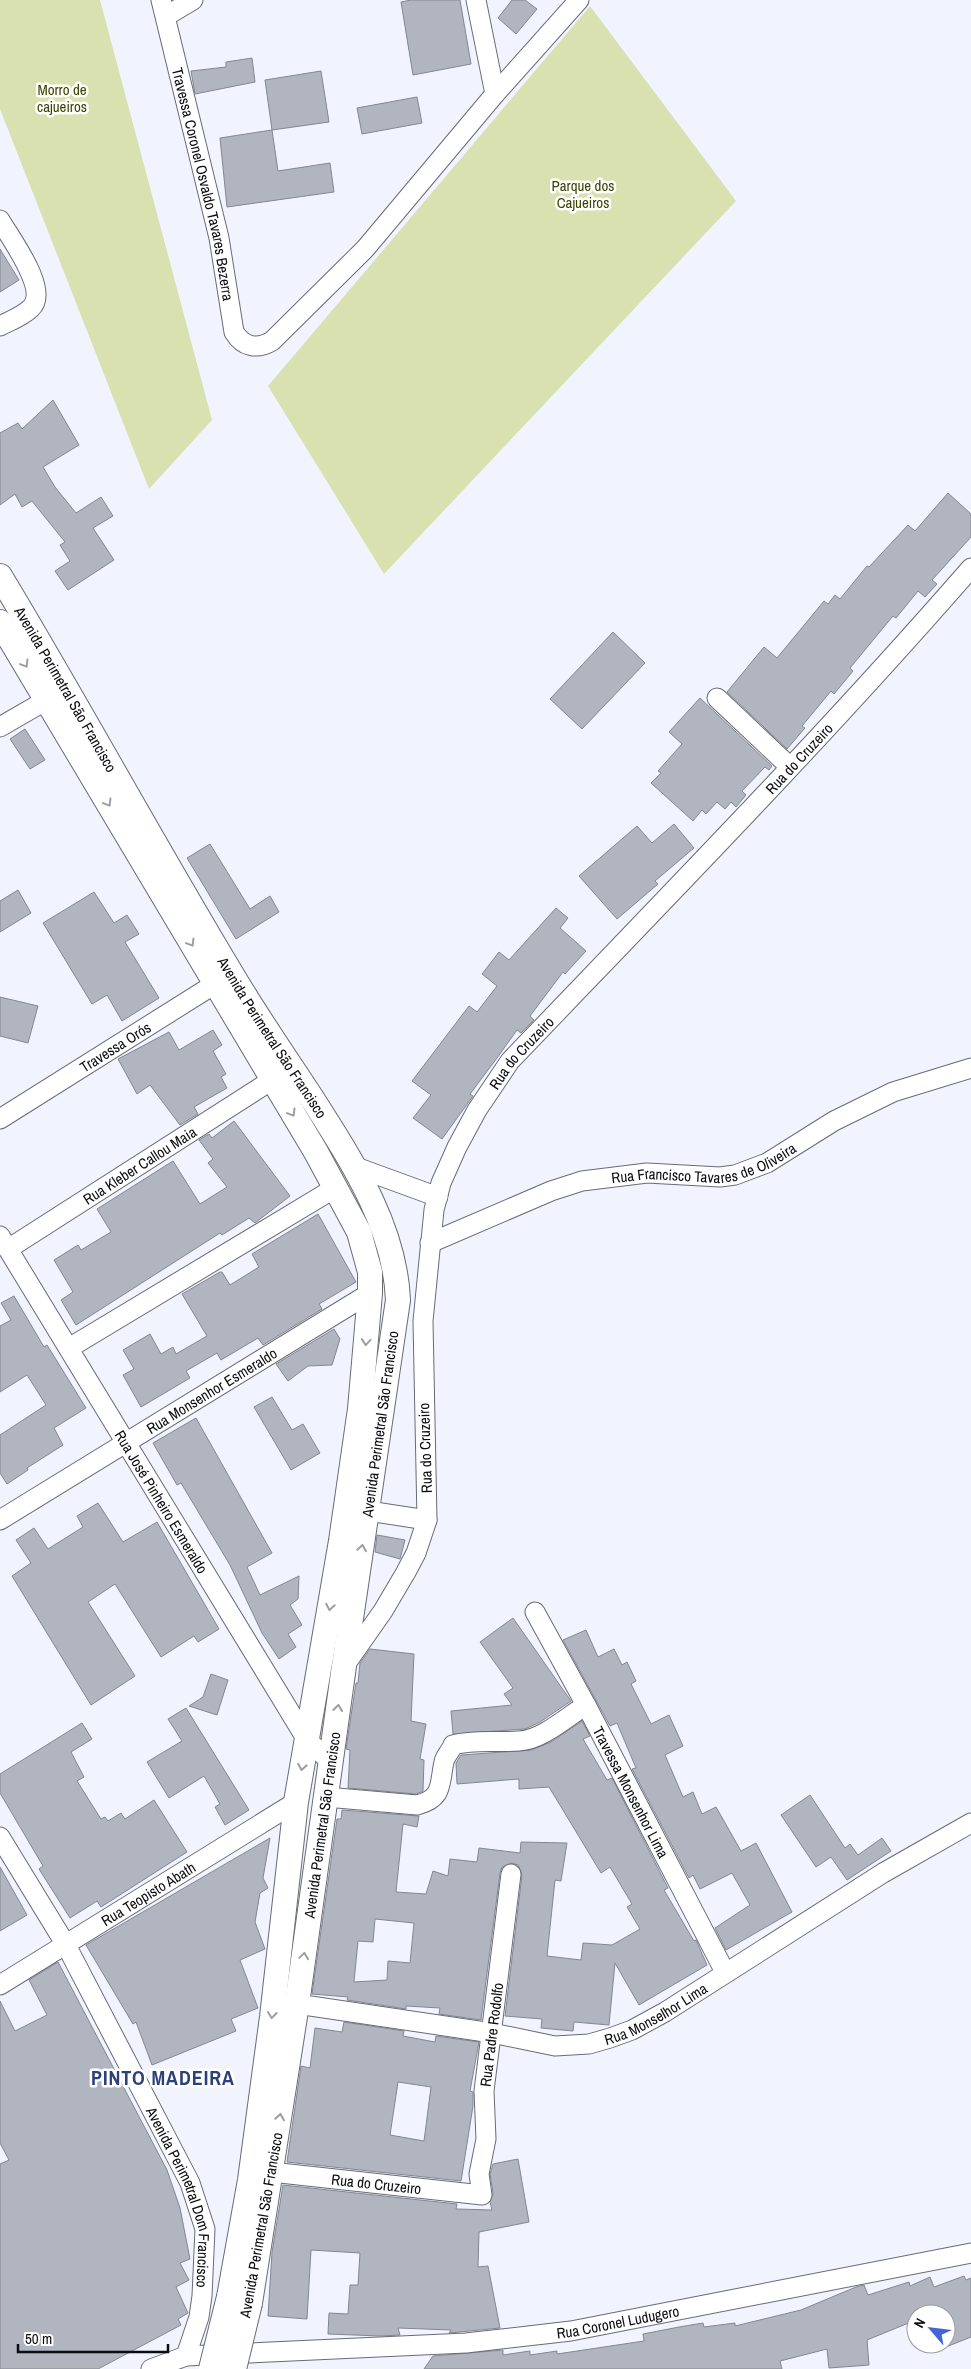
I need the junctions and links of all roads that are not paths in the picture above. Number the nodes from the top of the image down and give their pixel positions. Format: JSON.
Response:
{"nodes":[{"id":1,"x":193,"y":0,"type":"edge"},
{"id":2,"x":476,"y":0,"type":"edge"},
{"id":3,"x":580,"y":0,"type":"edge"},
{"id":4,"x":164,"y":8,"type":"edge"},
{"id":5,"x":496,"y":94,"type":"junction"},
{"id":6,"x":0,"y":220,"type":"edge"},
{"id":7,"x":0,"y":326,"type":"edge"},
{"id":8,"x":971,"y":568,"type":"edge"},
{"id":9,"x":0,"y":576,"type":"edge"},
{"id":10,"x":0,"y":622,"type":"edge"},
{"id":11,"x":68,"y":688,"type":"junction"},
{"id":12,"x":717,"y":698,"type":"dead end"},
{"id":13,"x":47,"y":700,"type":"junction"},
{"id":14,"x":0,"y":727,"type":"edge"},
{"id":15,"x":790,"y":768,"type":"junction"},
{"id":16,"x":223,"y":978,"type":"junction"},
{"id":17,"x":971,"y":1068,"type":"edge"},
{"id":18,"x":272,"y":1080,"type":"junction"},
{"id":19,"x":0,"y":1119,"type":"edge"},
{"id":20,"x":356,"y":1167,"type":"junction"},
{"id":21,"x":335,"y":1188,"type":"junction"},
{"id":22,"x":438,"y":1197,"type":"junction"},
{"id":23,"x":4,"y":1242,"type":"edge"},
{"id":24,"x":430,"y":1243,"type":"junction"},
{"id":25,"x":370,"y":1293,"type":"junction"},
{"id":26,"x":69,"y":1348,"type":"junction"},
{"id":27,"x":126,"y":1442,"type":"junction"},
{"id":28,"x":368,"y":1511,"type":"junction"},
{"id":29,"x":0,"y":1520,"type":"edge"},
{"id":30,"x":427,"y":1520,"type":"junction"},
{"id":31,"x":535,"y":1612,"type":"dead end"},
{"id":32,"x":344,"y":1666,"type":"junction"},
{"id":33,"x":586,"y":1705,"type":"junction"},
{"id":34,"x":308,"y":1740,"type":"junction"},
{"id":35,"x":331,"y":1762,"type":"junction"},
{"id":36,"x":326,"y":1797,"type":"junction"},
{"id":37,"x":296,"y":1802,"type":"junction"},
{"id":38,"x":971,"y":1823,"type":"edge"},
{"id":39,"x":0,"y":1837,"type":"edge"},
{"id":40,"x":511,"y":1874,"type":"dead end"},
{"id":41,"x":66,"y":1945,"type":"junction"},
{"id":42,"x":725,"y":1972,"type":"junction"},
{"id":43,"x":0,"y":1984,"type":"edge"},
{"id":44,"x":298,"y":2004,"type":"junction"},
{"id":45,"x":492,"y":2033,"type":"junction"},
{"id":46,"x":271,"y":2172,"type":"junction"},
{"id":47,"x":482,"y":2195,"type":"joint"},
{"id":48,"x":971,"y":2253,"type":"edge"},
{"id":49,"x":239,"y":2300,"type":"junction"},
{"id":50,"x":186,"y":2356,"type":"junction"},
{"id":51,"x":151,"y":2369,"type":"edge"},
{"id":52,"x":211,"y":2369,"type":"edge"},
{"id":53,"x":234,"y":2369,"type":"edge"}],
"edges":[{"from":1,"to":4,"type":"street"},
{"from":2,"to":5,"type":"street"},
{"from":3,"to":5,"type":"street"},
{"from":4,"to":5,"type":"street","name":"Travessa Coronel Osvaldo Tavares Bezerra"},
{"from":6,"to":7,"type":"street"},
{"from":8,"to":15,"type":"street","name":"Rua do Cruzeiro"},
{"from":9,"to":11,"type":"main road","name":"Avenida Perimetral São Francisco"},
{"from":10,"to":13,"type":"main road","name":"Avenida Perimetral São Francisco","one_way":true},
{"from":11,"to":13,"type":"street"},
{"from":11,"to":16,"type":"main road","name":"Avenida Perimetral São Francisco"},
{"from":12,"to":15,"type":"street"},
{"from":13,"to":14,"type":"street"},
{"from":13,"to":16,"type":"main road","name":"Avenida Perimetral São Francisco","one_way":true},
{"from":15,"to":22,"type":"street","name":"Rua do Cruzeiro"},
{"from":16,"to":18,"type":"main road","name":"Avenida Perimetral São Francisco"},
{"from":16,"to":19,"type":"street","name":"Travessa Orós"},
{"from":16,"to":20,"type":"main road","name":"Avenida Perimetral São Francisco"},
{"from":17,"to":24,"type":"street","name":"Rua Francisco Tavares de Oliveira"},
{"from":18,"to":21,"type":"main road","name":"Avenida Perimetral São Francisco","one_way":true},
{"from":18,"to":23,"type":"street","name":"Rua Kleber Callou Maia"},
{"from":20,"to":22,"type":"street"},
{"from":20,"to":28,"type":"main road","name":"Avenida Perimetral São Francisco"},
{"from":21,"to":25,"type":"main road","name":"Avenida Perimetral São Francisco"},
{"from":21,"to":26,"type":"street"},
{"from":22,"to":24,"type":"street","name":"Rua do Cruzeiro"},
{"from":23,"to":26,"type":"street","name":"Rua José Pinheiro Esmeraldo"},
{"from":24,"to":30,"type":"street","name":"Rua do Cruzeiro"},
{"from":25,"to":27,"type":"street","name":"Rua Monsenhor Esmeraldo"},
{"from":25,"to":34,"type":"main road","name":"Avenida Perimetral São Francisco","one_way":true},
{"from":26,"to":27,"type":"street","name":"Rua José Pinheiro Esmeraldo"},
{"from":27,"to":29,"type":"street","name":"Rua Monsenhor Esmeraldo"},
{"from":27,"to":34,"type":"street","name":"Rua José Pinheiro Esmeraldo"},
{"from":28,"to":30,"type":"street"},
{"from":32,"to":28,"type":"main road","name":"Avenida Perimetral São Francisco","one_way":true},
{"from":30,"to":32,"type":"street","name":"Rua do Cruzeiro"},
{"from":31,"to":33,"type":"street","name":"Travessa Monsenhor Lima"},
{"from":35,"to":32,"type":"main road","name":"Avenida Perimetral São Francisco","one_way":true},
{"from":33,"to":36,"type":"street"},
{"from":33,"to":42,"type":"street","name":"Travessa Monsenhor Lima"},
{"from":34,"to":35,"type":"street","name":"Rua José Pinheiro Esmeraldo"},
{"from":34,"to":37,"type":"main road","name":"Avenida Perimetral São Francisco","one_way":true},
{"from":35,"to":36,"type":"main road","name":"Avenida Perimetral São Francisco"},
{"from":44,"to":36,"type":"main road","name":"Avenida Perimetral São Francisco","one_way":true},
{"from":37,"to":41,"type":"street","name":"Rua Teopisto Abath"},
{"from":37,"to":49,"type":"main road","name":"Avenida Perimetral São Francisco","one_way":true},
{"from":38,"to":42,"type":"street","name":"Rua Monselhor Lima"},
{"from":39,"to":41,"type":"street","name":"Avenida Perimetral Dom Francisco"},
{"from":40,"to":45,"type":"street","name":"Rua Padre Rodolfo"},
{"from":41,"to":43,"type":"street","name":"Rua Teopisto Abath"},
{"from":41,"to":50,"type":"street","name":"Avenida Perimetral Dom Francisco"},
{"from":42,"to":45,"type":"street","name":"Rua Monselhor Lima"},
{"from":44,"to":45,"type":"street","name":"Rua Monselhor Lima"},
{"from":46,"to":44,"type":"main road","name":"Avenida Perimetral São Francisco","one_way":true},
{"from":45,"to":47,"type":"street","name":"Rua Padre Rodolfo"},
{"from":46,"to":47,"type":"street","name":"Rua do Cruzeiro"},
{"from":46,"to":49,"type":"main road","name":"Avenida Perimetral São Francisco"},
{"from":48,"to":50,"type":"street","name":"Rua Coronel Ludugero"},
{"from":49,"to":52,"type":"main road","name":"Avenida Perimetral São Francisco","bridge":true},
{"from":49,"to":53,"type":"main road","name":"Avenida Perimetral São Francisco","bridge":true},
{"from":50,"to":51,"type":"street","name":"Rua Coronel Ludugero"}]}
